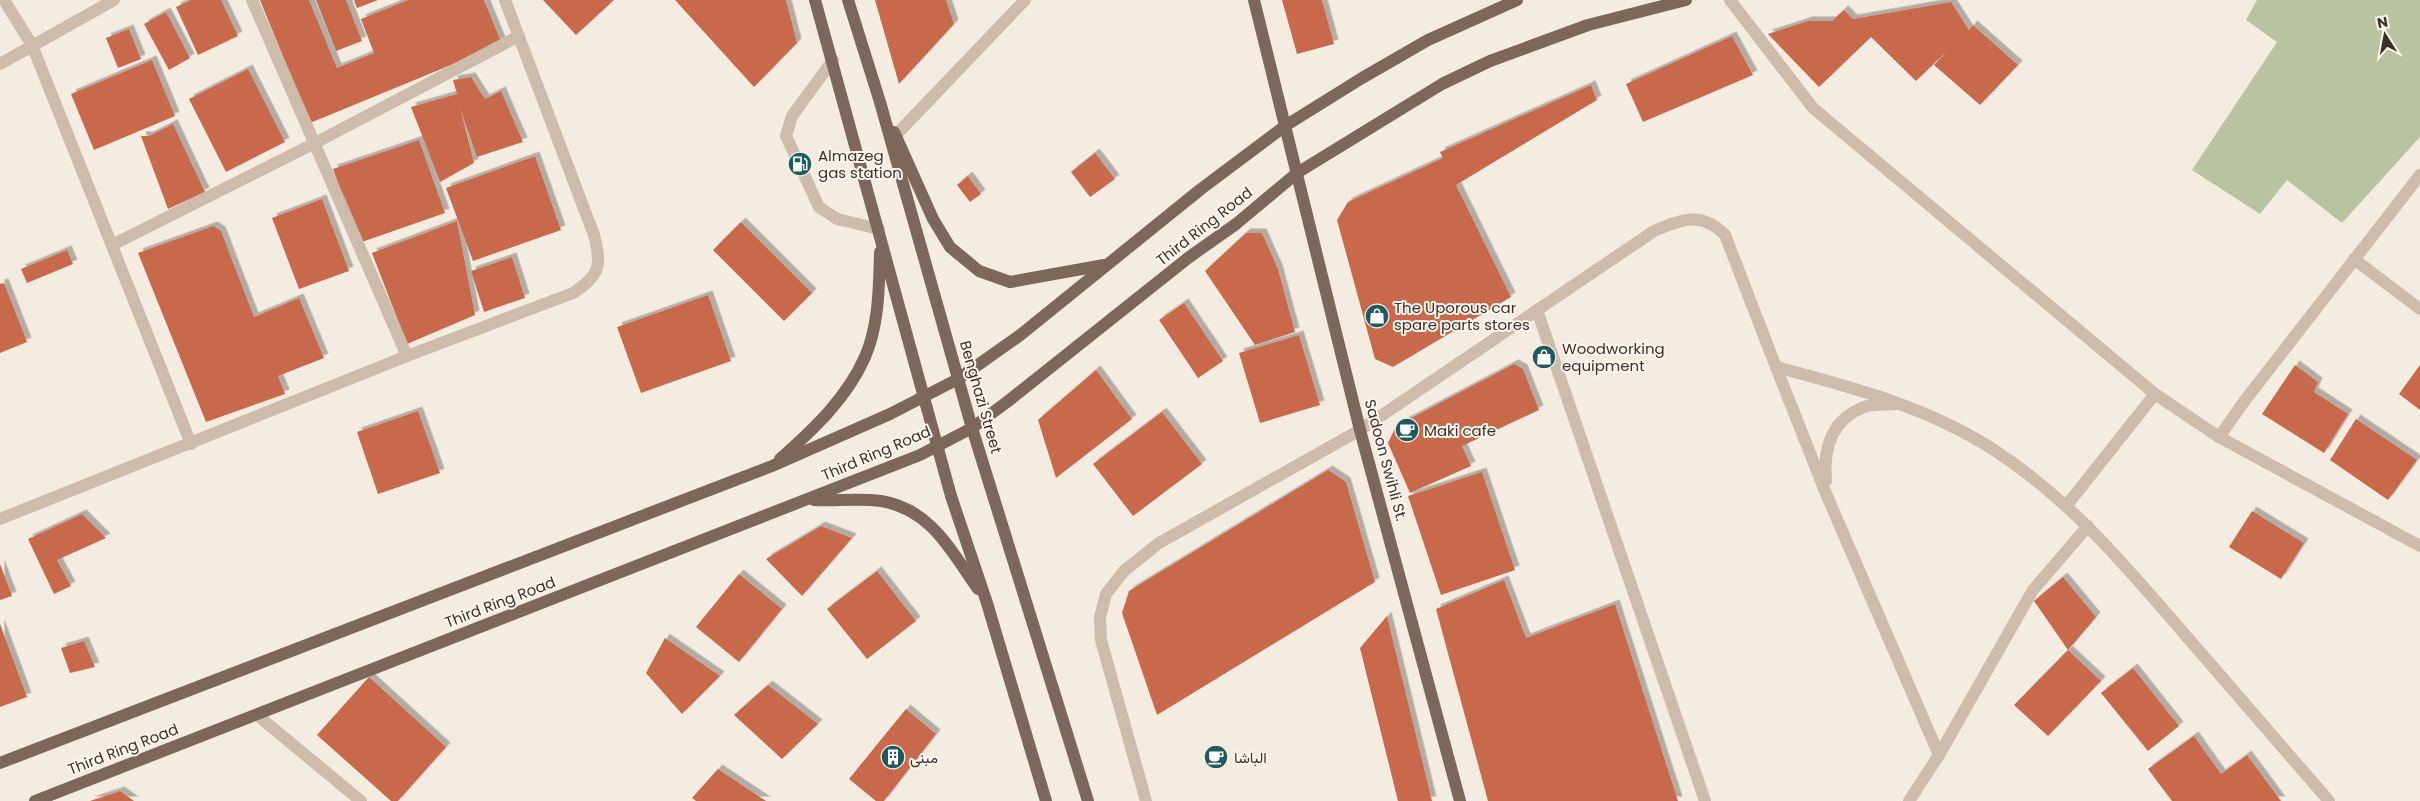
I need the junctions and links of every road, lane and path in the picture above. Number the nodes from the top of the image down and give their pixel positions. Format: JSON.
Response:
{"nodes":[{"id":1,"x":4,"y":0,"type":"edge"},
{"id":2,"x":252,"y":0,"type":"edge"},
{"id":3,"x":504,"y":0,"type":"edge"},
{"id":4,"x":816,"y":0,"type":"edge"},
{"id":5,"x":848,"y":0,"type":"edge"},
{"id":6,"x":1024,"y":0,"type":"edge"},
{"id":7,"x":1254,"y":0,"type":"edge"},
{"id":8,"x":1517,"y":0,"type":"edge"},
{"id":9,"x":1686,"y":0,"type":"edge"},
{"id":10,"x":1730,"y":0,"type":"edge"},
{"id":11,"x":111,"y":1,"type":"edge"},
{"id":12,"x":519,"y":36,"type":"junction"},
{"id":13,"x":32,"y":45,"type":"junction"},
{"id":14,"x":833,"y":60,"type":"junction"},
{"id":15,"x":0,"y":64,"type":"edge"},
{"id":16,"x":880,"y":102,"type":"junction"},
{"id":17,"x":1285,"y":126,"type":"junction"},
{"id":18,"x":896,"y":135,"type":"junction"},
{"id":19,"x":313,"y":144,"type":"junction"},
{"id":20,"x":1298,"y":173,"type":"junction"},
{"id":21,"x":2420,"y":175,"type":"edge"},
{"id":22,"x":880,"y":232,"type":"junction"},
{"id":23,"x":112,"y":245,"type":"junction"},
{"id":24,"x":2354,"y":259,"type":"junction"},
{"id":25,"x":1107,"y":264,"type":"junction"},
{"id":26,"x":2420,"y":309,"type":"edge"},
{"id":27,"x":1537,"y":310,"type":"junction"},
{"id":28,"x":407,"y":356,"type":"junction"},
{"id":29,"x":1776,"y":367,"type":"junction"},
{"id":30,"x":958,"y":379,"type":"junction"},
{"id":31,"x":2155,"y":394,"type":"junction"},
{"id":32,"x":924,"y":396,"type":"junction"},
{"id":33,"x":1902,"y":404,"type":"junction"},
{"id":34,"x":972,"y":428,"type":"junction"},
{"id":35,"x":1360,"y":430,"type":"junction"},
{"id":36,"x":2219,"y":437,"type":"junction"},
{"id":37,"x":191,"y":444,"type":"junction"},
{"id":38,"x":937,"y":446,"type":"junction"},
{"id":39,"x":772,"y":466,"type":"junction"},
{"id":40,"x":1827,"y":496,"type":"junction"},
{"id":41,"x":807,"y":500,"type":"junction"},
{"id":42,"x":2067,"y":505,"type":"junction"},
{"id":43,"x":0,"y":519,"type":"edge"},
{"id":44,"x":2088,"y":526,"type":"junction"},
{"id":45,"x":2420,"y":546,"type":"edge"},
{"id":46,"x":987,"y":603,"type":"junction"},
{"id":47,"x":257,"y":715,"type":"junction"},
{"id":48,"x":1940,"y":754,"type":"junction"},
{"id":49,"x":0,"y":763,"type":"edge"},
{"id":50,"x":1915,"y":798,"type":"edge"},
{"id":51,"x":39,"y":800,"type":"edge"},
{"id":52,"x":361,"y":801,"type":"edge"},
{"id":53,"x":1046,"y":801,"type":"edge"},
{"id":54,"x":1088,"y":801,"type":"edge"},
{"id":55,"x":1146,"y":801,"type":"edge"},
{"id":56,"x":1460,"y":801,"type":"edge"},
{"id":57,"x":1705,"y":801,"type":"edge"},
{"id":58,"x":2329,"y":801,"type":"edge"}],
"edges":[{"from":1,"to":13,"type":"street"},
{"from":2,"to":19,"type":"street"},
{"from":3,"to":12,"type":"street"},
{"from":4,"to":14,"type":"main road"},
{"from":5,"to":16,"type":"main road","name":"Benghazi Street"},
{"from":6,"to":18,"type":"street"},
{"from":7,"to":17,"type":"main road","name":"Sadoon Swihli St."},
{"from":8,"to":17,"type":"main road","name":"Third Ring Road"},
{"from":9,"to":20,"type":"main road","name":"Third Ring Road"},
{"from":10,"to":31,"type":"street"},
{"from":11,"to":13,"type":"street"},
{"from":12,"to":19,"type":"street"},
{"from":12,"to":28,"type":"street"},
{"from":13,"to":15,"type":"street"},
{"from":13,"to":23,"type":"street"},
{"from":14,"to":22,"type":"main road"},
{"from":14,"to":22,"type":"street"},
{"from":16,"to":18,"type":"main road"},
{"from":16,"to":30,"type":"main road","name":"Benghazi Street"},
{"from":17,"to":20,"type":"main road","name":"Sadoon Swihli St."},
{"from":17,"to":25,"type":"main road","name":"Third Ring Road"},
{"from":18,"to":25,"type":"main road"},
{"from":19,"to":23,"type":"street"},
{"from":19,"to":28,"type":"street"},
{"from":20,"to":34,"type":"main road","name":"Third Ring Road"},
{"from":20,"to":35,"type":"main road","name":"Sadoon Swihli St."},
{"from":21,"to":24,"type":"street"},
{"from":22,"to":32,"type":"main road"},
{"from":22,"to":39,"type":"main road"},
{"from":23,"to":37,"type":"street"},
{"from":24,"to":26,"type":"street"},
{"from":24,"to":36,"type":"street"},
{"from":25,"to":30,"type":"main road","name":"Third Ring Road"},
{"from":27,"to":29,"type":"street"},
{"from":27,"to":35,"type":"street"},
{"from":27,"to":57,"type":"street"},
{"from":28,"to":37,"type":"street"},
{"from":29,"to":33,"type":"street"},
{"from":29,"to":40,"type":"street"},
{"from":30,"to":32,"type":"main road","name":"Third Ring Road"},
{"from":30,"to":34,"type":"main road","name":"Benghazi Street"},
{"from":31,"to":36,"type":"street"},
{"from":31,"to":42,"type":"street"},
{"from":32,"to":38,"type":"main road"},
{"from":32,"to":39,"type":"main road","name":"Third Ring Road"},
{"from":33,"to":40,"type":"street"},
{"from":33,"to":42,"type":"street"},
{"from":34,"to":38,"type":"main road","name":"Third Ring Road"},
{"from":34,"to":54,"type":"main road","name":"Benghazi Street"},
{"from":35,"to":55,"type":"street"},
{"from":35,"to":56,"type":"main road","name":"Sadoon Swihli St."},
{"from":36,"to":45,"type":"street"},
{"from":37,"to":43,"type":"street"},
{"from":38,"to":41,"type":"main road","name":"Third Ring Road"},
{"from":38,"to":46,"type":"main road"},
{"from":39,"to":49,"type":"main road","name":"Third Ring Road"},
{"from":40,"to":48,"type":"street"},
{"from":41,"to":46,"type":"main road"},
{"from":41,"to":47,"type":"main road","name":"Third Ring Road"},
{"from":42,"to":44,"type":"street"},
{"from":44,"to":48,"type":"street"},
{"from":44,"to":58,"type":"street"},
{"from":46,"to":53,"type":"main road"},
{"from":47,"to":51,"type":"main road","name":"Third Ring Road"},
{"from":47,"to":52,"type":"street"},
{"from":48,"to":50,"type":"street"}]}
